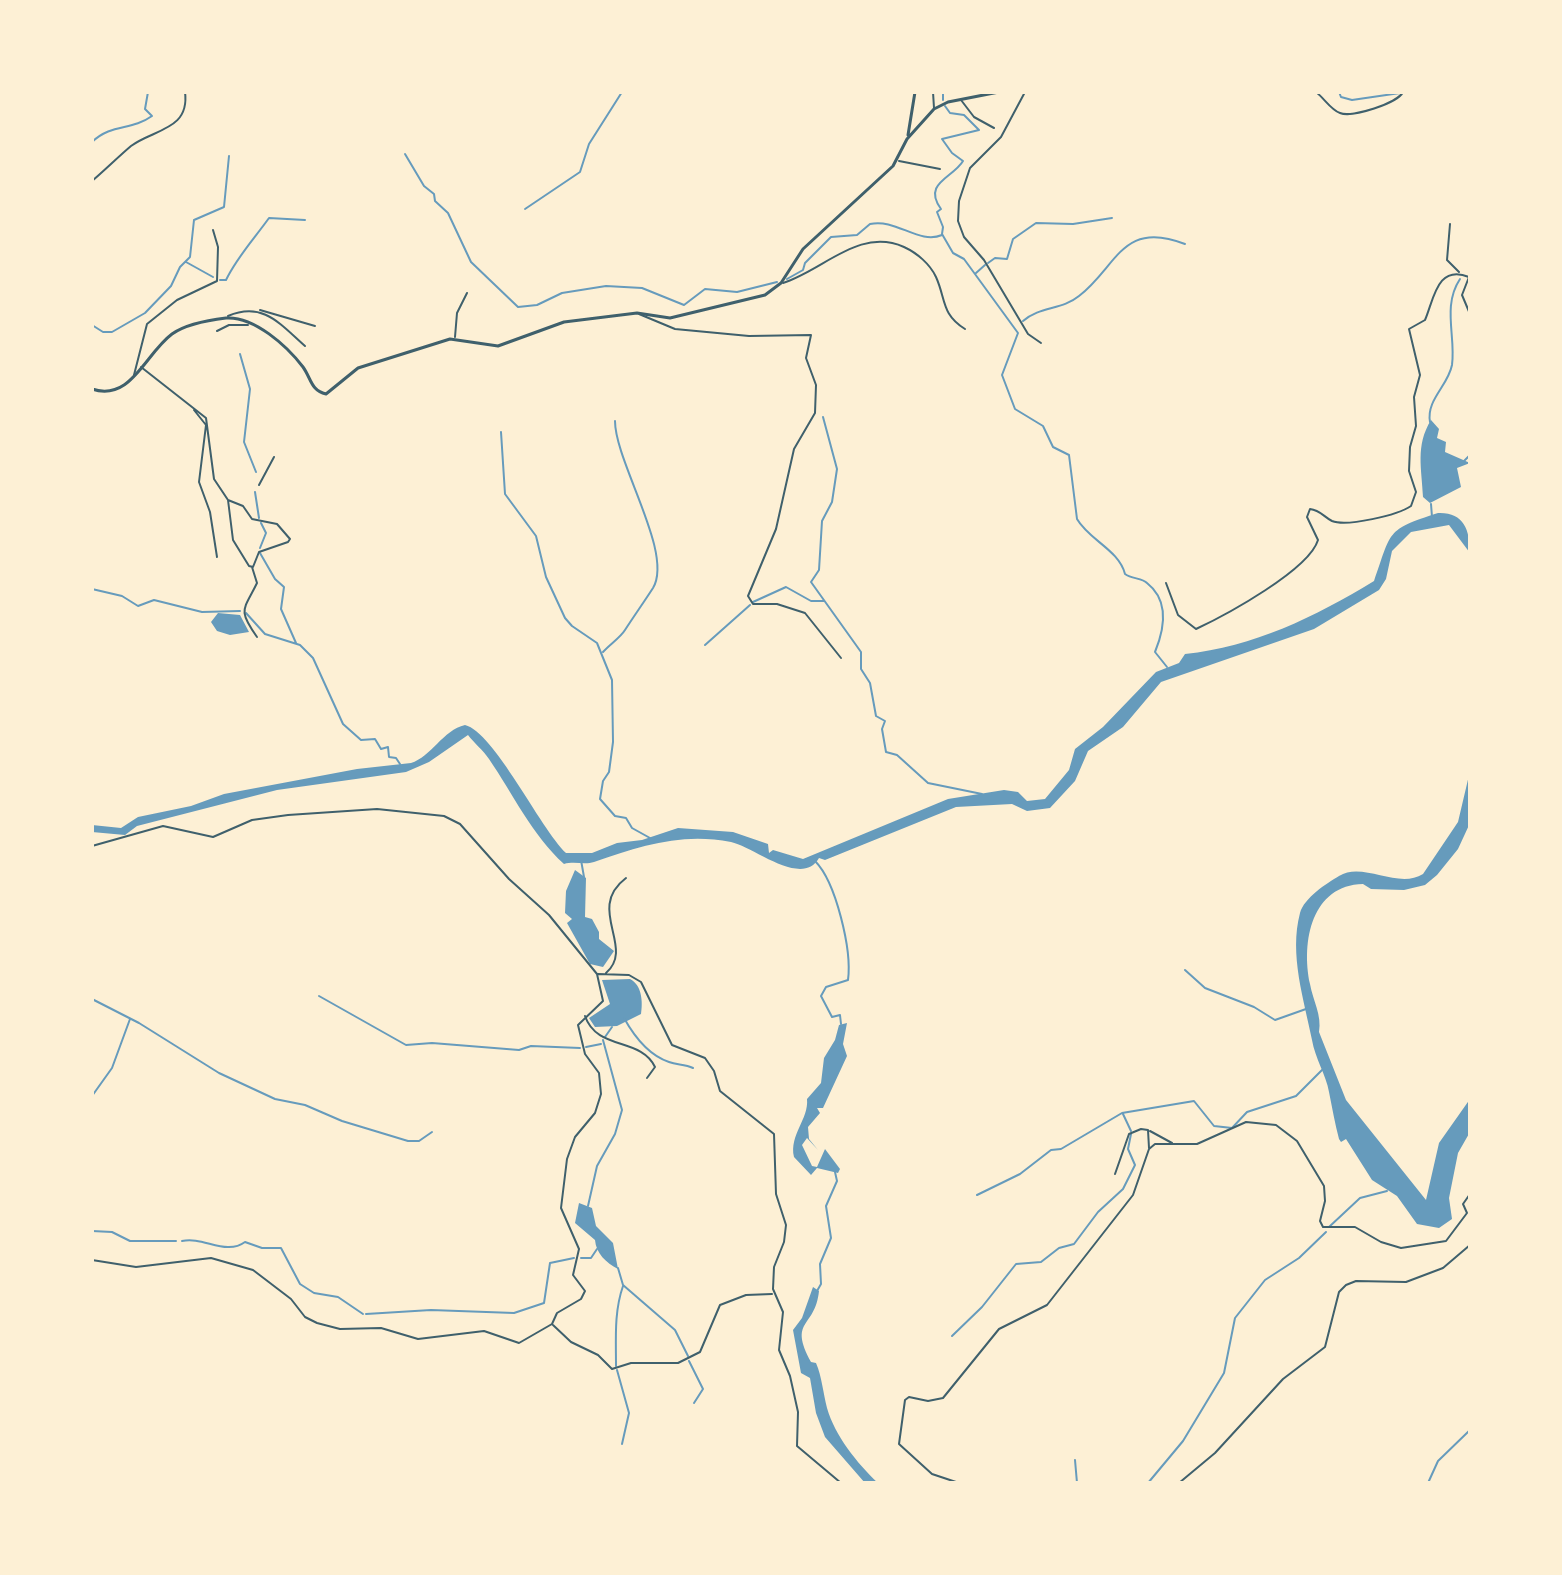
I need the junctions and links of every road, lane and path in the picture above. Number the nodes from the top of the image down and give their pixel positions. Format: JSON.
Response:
{"nodes":[{"id":1,"x":185,"y":92,"type":"edge"},
{"id":2,"x":633,"y":92,"type":"edge"},
{"id":3,"x":645,"y":92,"type":"edge"},
{"id":4,"x":915,"y":92,"type":"edge"},
{"id":5,"x":933,"y":92,"type":"edge"},
{"id":6,"x":999,"y":92,"type":"edge"},
{"id":7,"x":1025,"y":92,"type":"edge"},
{"id":8,"x":1316,"y":92,"type":"edge"},
{"id":9,"x":1403,"y":92,"type":"edge"},
{"id":10,"x":960,"y":99,"type":"junction"},
{"id":11,"x":934,"y":109,"type":"junction"},
{"id":12,"x":994,"y":128,"type":"dead end"},
{"id":13,"x":907,"y":139,"type":"junction"},
{"id":14,"x":897,"y":161,"type":"junction"},
{"id":15,"x":940,"y":169,"type":"dead end"},
{"id":16,"x":92,"y":181,"type":"edge"},
{"id":17,"x":1450,"y":224,"type":"dead end"},
{"id":18,"x":213,"y":230,"type":"dead end"},
{"id":19,"x":1462,"y":274,"type":"junction"},
{"id":20,"x":1470,"y":276,"type":"edge"},
{"id":21,"x":781,"y":283,"type":"junction"},
{"id":22,"x":467,"y":293,"type":"dead end"},
{"id":23,"x":259,"y":310,"type":"junction"},
{"id":24,"x":637,"y":313,"type":"junction"},
{"id":25,"x":1470,"y":314,"type":"edge"},
{"id":26,"x":223,"y":319,"type":"junction"},
{"id":27,"x":249,"y":324,"type":"junction"},
{"id":28,"x":315,"y":326,"type":"dead end"},
{"id":29,"x":965,"y":329,"type":"dead end"},
{"id":30,"x":217,"y":331,"type":"dead end"},
{"id":31,"x":455,"y":339,"type":"junction"},
{"id":32,"x":1041,"y":343,"type":"dead end"},
{"id":33,"x":305,"y":346,"type":"dead end"},
{"id":34,"x":141,"y":367,"type":"junction"},
{"id":35,"x":134,"y":376,"type":"junction"},
{"id":36,"x":92,"y":389,"type":"edge"},
{"id":37,"x":190,"y":406,"type":"junction"},
{"id":38,"x":274,"y":457,"type":"dead end"},
{"id":39,"x":259,"y":485,"type":"dead end"},
{"id":40,"x":228,"y":500,"type":"junction"},
{"id":41,"x":217,"y":557,"type":"dead end"},
{"id":42,"x":252,"y":567,"type":"junction"},
{"id":43,"x":1166,"y":583,"type":"dead end"},
{"id":44,"x":257,"y":637,"type":"dead end"},
{"id":45,"x":841,"y":658,"type":"dead end"},
{"id":46,"x":92,"y":846,"type":"edge"},
{"id":47,"x":626,"y":878,"type":"dead end"},
{"id":48,"x":597,"y":974,"type":"junction"},
{"id":49,"x":604,"y":975,"type":"junction"},
{"id":50,"x":584,"y":1015,"type":"junction"},
{"id":51,"x":647,"y":1078,"type":"dead end"},
{"id":52,"x":1148,"y":1130,"type":"junction"},
{"id":53,"x":1175,"y":1144,"type":"junction"},
{"id":54,"x":1149,"y":1149,"type":"junction"},
{"id":55,"x":1115,"y":1174,"type":"dead end"},
{"id":56,"x":1470,"y":1194,"type":"edge"},
{"id":57,"x":1470,"y":1245,"type":"edge"},
{"id":58,"x":92,"y":1260,"type":"edge"},
{"id":59,"x":773,"y":1294,"type":"junction"},
{"id":60,"x":552,"y":1324,"type":"junction"},
{"id":61,"x":841,"y":1483,"type":"edge"},
{"id":62,"x":959,"y":1483,"type":"edge"},
{"id":63,"x":1179,"y":1483,"type":"edge"}],
"edges":[{"from":1,"to":16,"type":"street"},
{"from":2,"to":3,"type":"street"},
{"from":4,"to":13,"type":"street"},
{"from":5,"to":11,"type":"street"},
{"from":6,"to":10,"type":"street"},
{"from":7,"to":32,"type":"street"},
{"from":8,"to":9,"type":"street"},
{"from":10,"to":11,"type":"street"},
{"from":10,"to":12,"type":"street"},
{"from":11,"to":13,"type":"street"},
{"from":13,"to":14,"type":"street"},
{"from":14,"to":15,"type":"street"},
{"from":14,"to":21,"type":"street"},
{"from":17,"to":19,"type":"street"},
{"from":18,"to":35,"type":"street"},
{"from":19,"to":20,"type":"street"},
{"from":19,"to":43,"type":"street"},
{"from":20,"to":25,"type":"street"},
{"from":21,"to":24,"type":"street"},
{"from":21,"to":29,"type":"street"},
{"from":22,"to":31,"type":"street"},
{"from":23,"to":26,"type":"street"},
{"from":23,"to":28,"type":"street"},
{"from":23,"to":33,"type":"street"},
{"from":24,"to":31,"type":"street"},
{"from":24,"to":45,"type":"street"},
{"from":26,"to":27,"type":"street"},
{"from":26,"to":34,"type":"street"},
{"from":27,"to":30,"type":"street"},
{"from":27,"to":31,"type":"street"},
{"from":34,"to":35,"type":"street"},
{"from":34,"to":37,"type":"street"},
{"from":35,"to":36,"type":"street"},
{"from":37,"to":40,"type":"street"},
{"from":37,"to":41,"type":"street"},
{"from":38,"to":39,"type":"street"},
{"from":40,"to":42,"type":"street"},
{"from":40,"to":42,"type":"street"},
{"from":42,"to":44,"type":"street"},
{"from":46,"to":48,"type":"street"},
{"from":47,"to":49,"type":"street"},
{"from":48,"to":49,"type":"street"},
{"from":48,"to":50,"type":"street"},
{"from":49,"to":59,"type":"street"},
{"from":50,"to":51,"type":"street"},
{"from":50,"to":60,"type":"street"},
{"from":52,"to":53,"type":"street"},
{"from":52,"to":54,"type":"street"},
{"from":52,"to":55,"type":"street"},
{"from":53,"to":54,"type":"street"},
{"from":53,"to":56,"type":"street"},
{"from":54,"to":62,"type":"street"},
{"from":57,"to":63,"type":"street"},
{"from":58,"to":60,"type":"street"},
{"from":59,"to":60,"type":"street"},
{"from":59,"to":61,"type":"street"}]}
